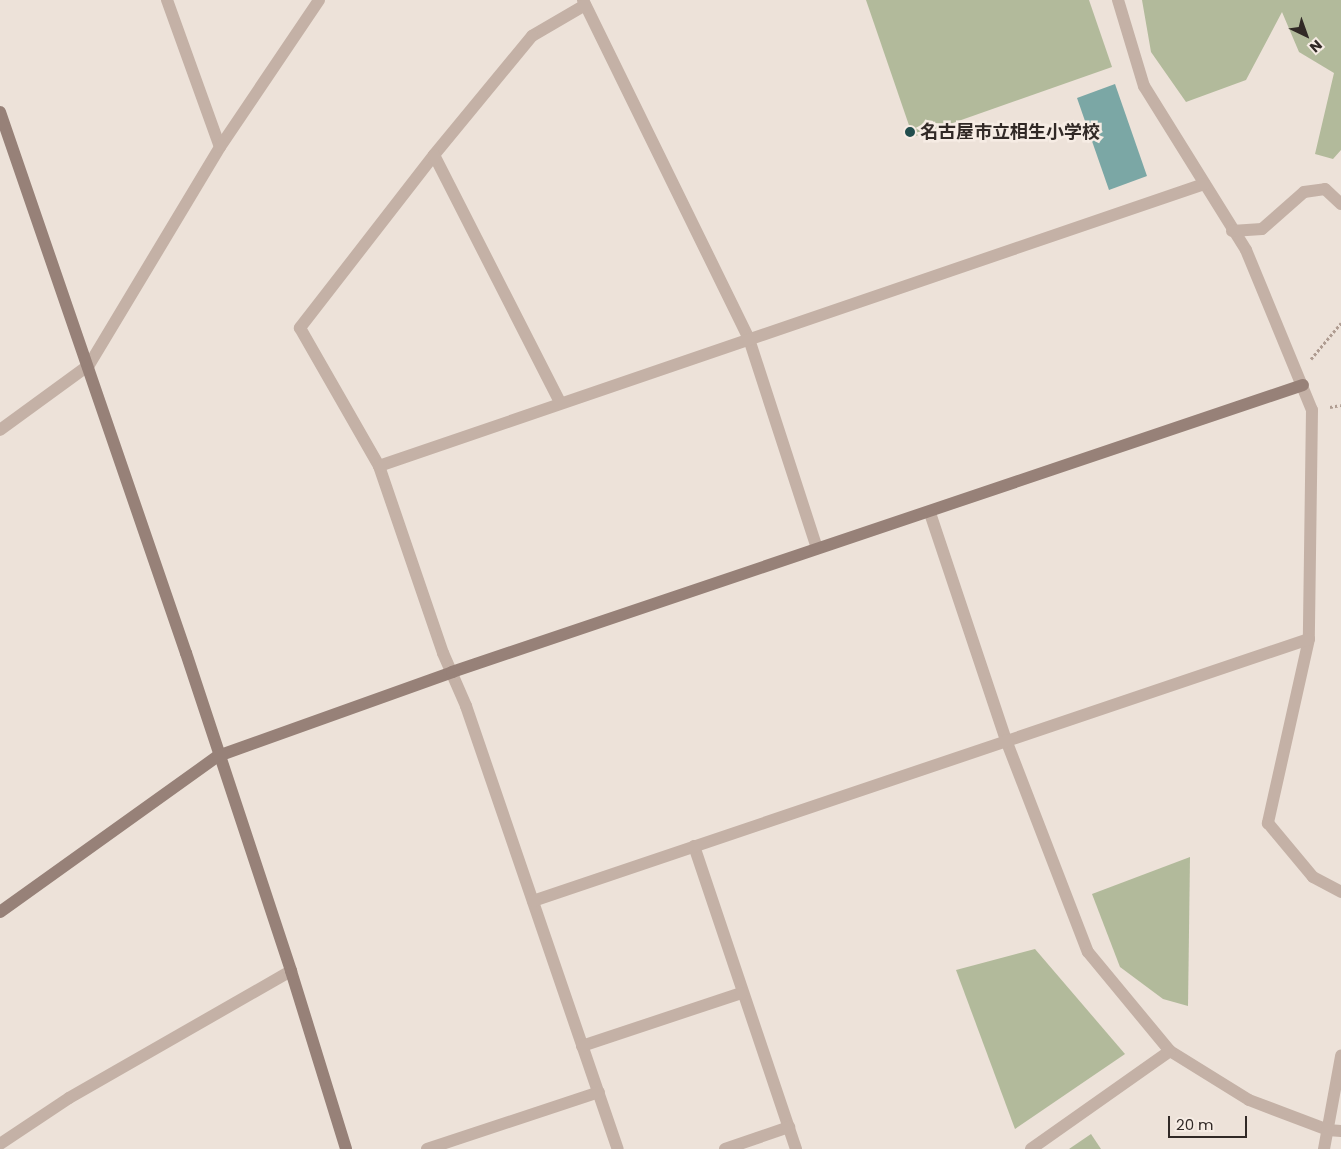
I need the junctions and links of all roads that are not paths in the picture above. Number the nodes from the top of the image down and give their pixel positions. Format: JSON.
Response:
{"nodes":[{"id":1,"x":167,"y":0,"type":"edge"},
{"id":2,"x":319,"y":0,"type":"edge"},
{"id":3,"x":1118,"y":0,"type":"edge"},
{"id":4,"x":584,"y":2,"type":"edge"},
{"id":5,"x":0,"y":112,"type":"edge"},
{"id":6,"x":220,"y":146,"type":"junction"},
{"id":7,"x":434,"y":155,"type":"junction"},
{"id":8,"x":1204,"y":184,"type":"junction"},
{"id":9,"x":1341,"y":204,"type":"edge"},
{"id":10,"x":1232,"y":230,"type":"junction"},
{"id":11,"x":748,"y":339,"type":"junction"},
{"id":12,"x":89,"y":365,"type":"junction"},
{"id":13,"x":1300,"y":380,"type":"junction"},
{"id":14,"x":560,"y":402,"type":"junction"},
{"id":15,"x":0,"y":430,"type":"edge"},
{"id":16,"x":379,"y":466,"type":"junction"},
{"id":17,"x":930,"y":513,"type":"junction"},
{"id":18,"x":817,"y":548,"type":"junction"},
{"id":19,"x":1309,"y":639,"type":"junction"},
{"id":20,"x":452,"y":672,"type":"junction"},
{"id":21,"x":1006,"y":740,"type":"junction"},
{"id":22,"x":218,"y":756,"type":"junction"},
{"id":23,"x":694,"y":846,"type":"junction"},
{"id":24,"x":1341,"y":892,"type":"edge"},
{"id":25,"x":533,"y":900,"type":"junction"},
{"id":26,"x":0,"y":912,"type":"edge"},
{"id":27,"x":291,"y":971,"type":"junction"},
{"id":28,"x":742,"y":993,"type":"junction"},
{"id":29,"x":582,"y":1046,"type":"junction"},
{"id":30,"x":1170,"y":1052,"type":"junction"},
{"id":31,"x":1341,"y":1056,"type":"edge"},
{"id":32,"x":599,"y":1092,"type":"junction"},
{"id":33,"x":789,"y":1127,"type":"junction"},
{"id":34,"x":1334,"y":1130,"type":"edge"},
{"id":35,"x":0,"y":1144,"type":"edge"},
{"id":36,"x":346,"y":1149,"type":"edge"},
{"id":37,"x":427,"y":1149,"type":"edge"},
{"id":38,"x":618,"y":1149,"type":"edge"},
{"id":39,"x":725,"y":1149,"type":"edge"},
{"id":40,"x":796,"y":1149,"type":"edge"},
{"id":41,"x":1031,"y":1149,"type":"edge"},
{"id":42,"x":1324,"y":1149,"type":"edge"}],
"edges":[{"from":1,"to":6,"type":"street"},
{"from":2,"to":6,"type":"street"},
{"from":3,"to":8,"type":"street"},
{"from":4,"to":7,"type":"street"},
{"from":4,"to":11,"type":"street"},
{"from":5,"to":12,"type":"street"},
{"from":6,"to":12,"type":"street"},
{"from":7,"to":14,"type":"street"},
{"from":7,"to":16,"type":"street"},
{"from":8,"to":10,"type":"street"},
{"from":8,"to":11,"type":"street"},
{"from":9,"to":10,"type":"street"},
{"from":10,"to":13,"type":"street"},
{"from":11,"to":14,"type":"street"},
{"from":11,"to":18,"type":"street"},
{"from":12,"to":15,"type":"street"},
{"from":12,"to":22,"type":"street"},
{"from":13,"to":17,"type":"street"},
{"from":13,"to":19,"type":"street"},
{"from":14,"to":16,"type":"street"},
{"from":16,"to":20,"type":"street"},
{"from":17,"to":18,"type":"street"},
{"from":17,"to":21,"type":"street"},
{"from":18,"to":20,"type":"street"},
{"from":19,"to":21,"type":"street"},
{"from":19,"to":24,"type":"street"},
{"from":20,"to":22,"type":"street"},
{"from":20,"to":25,"type":"street"},
{"from":21,"to":23,"type":"street"},
{"from":21,"to":30,"type":"street"},
{"from":22,"to":26,"type":"street"},
{"from":22,"to":27,"type":"street"},
{"from":23,"to":25,"type":"street"},
{"from":23,"to":28,"type":"street"},
{"from":25,"to":29,"type":"street"},
{"from":27,"to":35,"type":"street"},
{"from":27,"to":36,"type":"street"},
{"from":28,"to":29,"type":"street"},
{"from":28,"to":33,"type":"street"},
{"from":29,"to":32,"type":"street"},
{"from":30,"to":34,"type":"street"},
{"from":30,"to":41,"type":"street"},
{"from":31,"to":34,"type":"street"},
{"from":32,"to":37,"type":"street"},
{"from":32,"to":38,"type":"street"},
{"from":33,"to":39,"type":"street"},
{"from":33,"to":40,"type":"street"},
{"from":34,"to":42,"type":"street"}]}
